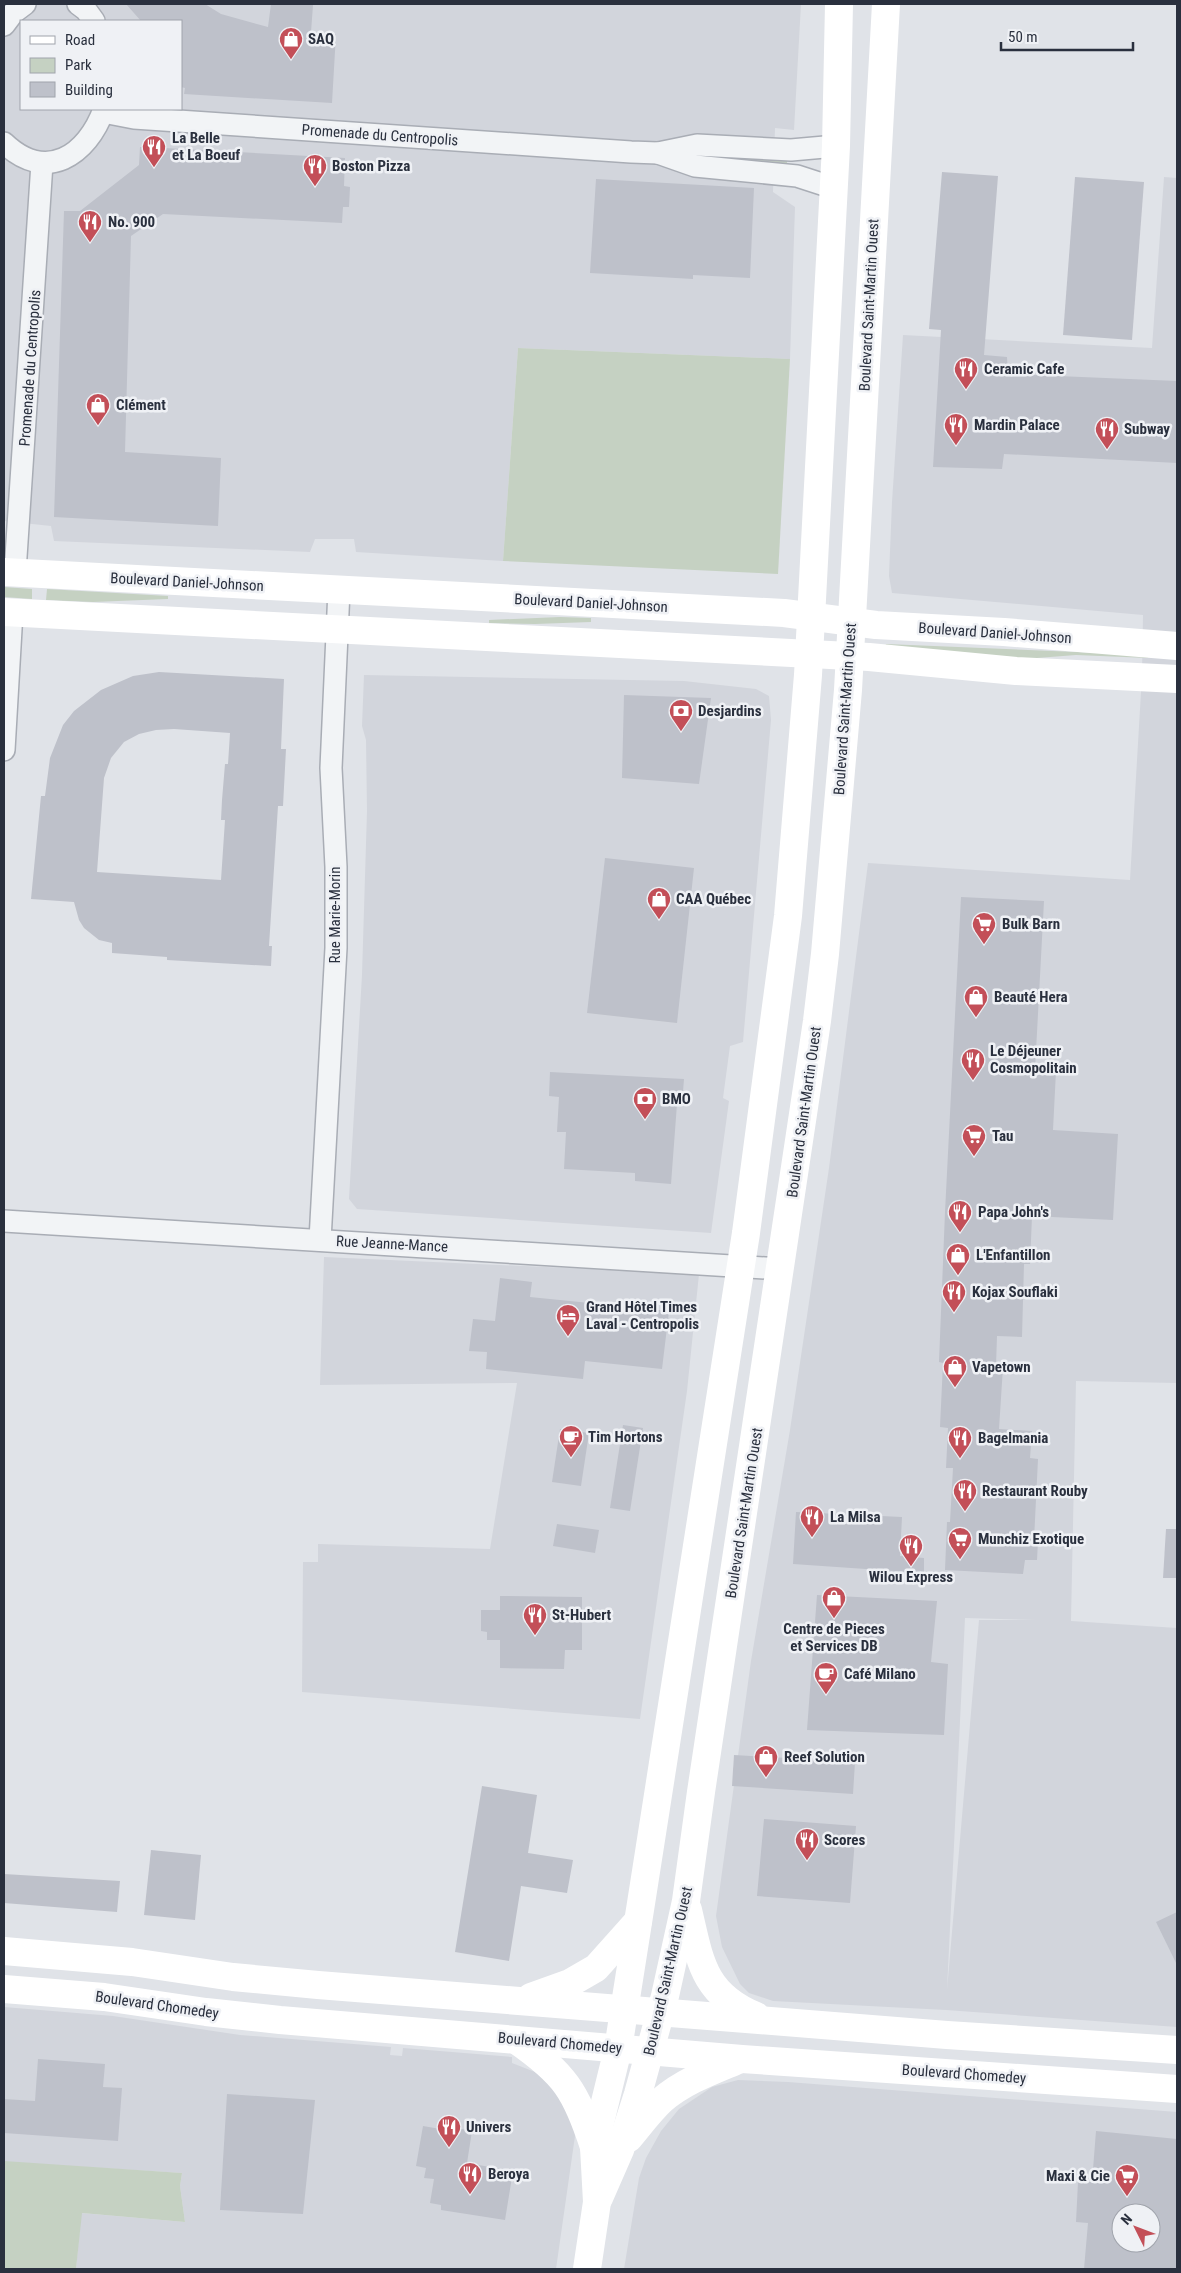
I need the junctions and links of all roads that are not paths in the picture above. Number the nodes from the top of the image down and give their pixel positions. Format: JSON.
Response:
{"nodes":[{"id":1,"x":25,"y":4,"type":"edge"},
{"id":2,"x":78,"y":4,"type":"edge"},
{"id":3,"x":840,"y":4,"type":"edge"},
{"id":4,"x":886,"y":4,"type":"edge"},
{"id":5,"x":93,"y":20,"type":"edge"},
{"id":6,"x":4,"y":25,"type":"edge"},
{"id":7,"x":103,"y":110,"type":"edge"},
{"id":8,"x":4,"y":143,"type":"edge"},
{"id":9,"x":836,"y":146,"type":"junction"},
{"id":10,"x":658,"y":153,"type":"junction"},
{"id":11,"x":42,"y":163,"type":"junction"},
{"id":12,"x":834,"y":188,"type":"junction"},
{"id":13,"x":9,"y":572,"type":"edge"},
{"id":14,"x":339,"y":590,"type":"junction"},
{"id":15,"x":8,"y":612,"type":"edge"},
{"id":16,"x":810,"y":616,"type":"junction"},
{"id":17,"x":851,"y":622,"type":"junction"},
{"id":18,"x":337,"y":629,"type":"junction"},
{"id":19,"x":1177,"y":646,"type":"edge"},
{"id":20,"x":809,"y":655,"type":"junction"},
{"id":21,"x":850,"y":656,"type":"junction"},
{"id":22,"x":1177,"y":679,"type":"edge"},
{"id":23,"x":4,"y":750,"type":"edge"},
{"id":24,"x":4,"y":1221,"type":"edge"},
{"id":25,"x":320,"y":1240,"type":"junction"},
{"id":26,"x":740,"y":1266,"type":"junction"},
{"id":27,"x":781,"y":1269,"type":"junction"},
{"id":28,"x":686,"y":1901,"type":"junction"},
{"id":29,"x":639,"y":1920,"type":"junction"},
{"id":30,"x":4,"y":1951,"type":"edge"},
{"id":31,"x":4,"y":1989,"type":"edge"},
{"id":32,"x":520,"y":2000,"type":"junction"},
{"id":33,"x":624,"y":2009,"type":"junction"},
{"id":34,"x":660,"y":2013,"type":"junction"},
{"id":35,"x":771,"y":2021,"type":"junction"},
{"id":36,"x":515,"y":2039,"type":"junction"},
{"id":37,"x":618,"y":2049,"type":"junction"},
{"id":38,"x":1177,"y":2050,"type":"edge"},
{"id":39,"x":650,"y":2051,"type":"junction"},
{"id":40,"x":742,"y":2059,"type":"junction"},
{"id":41,"x":1177,"y":2089,"type":"edge"},
{"id":42,"x":607,"y":2148,"type":"junction"},
{"id":43,"x":586,"y":2269,"type":"edge"}],
"edges":[{"from":1,"to":6,"type":"street"},
{"from":2,"to":5,"type":"street"},
{"from":3,"to":9,"type":"main road","name":"Boulevard Saint-Martin Ouest"},
{"from":4,"to":17,"type":"main road","name":"Boulevard Saint-Martin Ouest"},
{"from":7,"to":10,"type":"street","name":"Promenade du Centropolis"},
{"from":7,"to":11,"type":"street","name":"Promenade du Centropolis"},
{"from":8,"to":11,"type":"street"},
{"from":9,"to":10,"type":"street","name":"Promenade du Centropolis"},
{"from":9,"to":12,"type":"main road","name":"Boulevard Saint-Martin Ouest"},
{"from":10,"to":12,"type":"street","name":"Promenade du Centropolis"},
{"from":11,"to":13,"type":"street","name":"Promenade du Centropolis"},
{"from":12,"to":16,"type":"main road","name":"Boulevard Saint-Martin Ouest"},
{"from":13,"to":14,"type":"main road","name":"Boulevard Daniel-Johnson"},
{"from":14,"to":16,"type":"main road","name":"Boulevard Daniel-Johnson"},
{"from":14,"to":18,"type":"street","name":"Rue Marie-Morin"},
{"from":15,"to":18,"type":"main road"},
{"from":15,"to":23,"type":"street"},
{"from":16,"to":17,"type":"main road","name":"Boulevard Daniel-Johnson"},
{"from":16,"to":20,"type":"main road","name":"Boulevard Saint-Martin Ouest"},
{"from":17,"to":19,"type":"main road","name":"Boulevard Daniel-Johnson"},
{"from":17,"to":21,"type":"main road","name":"Boulevard Saint-Martin Ouest"},
{"from":18,"to":20,"type":"main road"},
{"from":18,"to":25,"type":"street","name":"Rue Marie-Morin"},
{"from":20,"to":21,"type":"main road"},
{"from":20,"to":26,"type":"main road","name":"Boulevard Saint-Martin Ouest"},
{"from":21,"to":22,"type":"main road"},
{"from":21,"to":27,"type":"main road","name":"Boulevard Saint-Martin Ouest"},
{"from":24,"to":25,"type":"street","name":"Rue Jeanne-Mance"},
{"from":25,"to":26,"type":"street","name":"Rue Jeanne-Mance"},
{"from":26,"to":27,"type":"street","name":"Rue Jeanne-Mance"},
{"from":26,"to":29,"type":"main road","name":"Boulevard Saint-Martin Ouest"},
{"from":27,"to":28,"type":"main road","name":"Boulevard Saint-Martin Ouest"},
{"from":28,"to":34,"type":"main road","name":"Boulevard Saint-Martin Ouest"},
{"from":28,"to":35,"type":"main road"},
{"from":29,"to":32,"type":"main road"},
{"from":29,"to":33,"type":"main road","name":"Boulevard Saint-Martin Ouest"},
{"from":30,"to":32,"type":"main road"},
{"from":31,"to":36,"type":"main road","name":"Boulevard Chomedey"},
{"from":32,"to":33,"type":"main road"},
{"from":33,"to":34,"type":"main road"},
{"from":33,"to":37,"type":"main road","name":"Boulevard Saint-Martin Ouest"},
{"from":34,"to":35,"type":"main road"},
{"from":34,"to":39,"type":"main road","name":"Boulevard Saint-Martin Ouest"},
{"from":35,"to":38,"type":"main road"},
{"from":36,"to":37,"type":"main road","name":"Boulevard Chomedey"},
{"from":36,"to":42,"type":"main road"},
{"from":37,"to":39,"type":"main road","name":"Boulevard Chomedey"},
{"from":37,"to":42,"type":"main road","name":"Boulevard Saint-Martin Ouest"},
{"from":39,"to":40,"type":"main road","name":"Boulevard Chomedey"},
{"from":39,"to":42,"type":"main road","name":"Boulevard Saint-Martin Ouest"},
{"from":40,"to":41,"type":"main road","name":"Boulevard Chomedey"},
{"from":40,"to":42,"type":"main road"},
{"from":42,"to":43,"type":"main road","name":"Boulevard Saint-Martin Ouest"}]}
